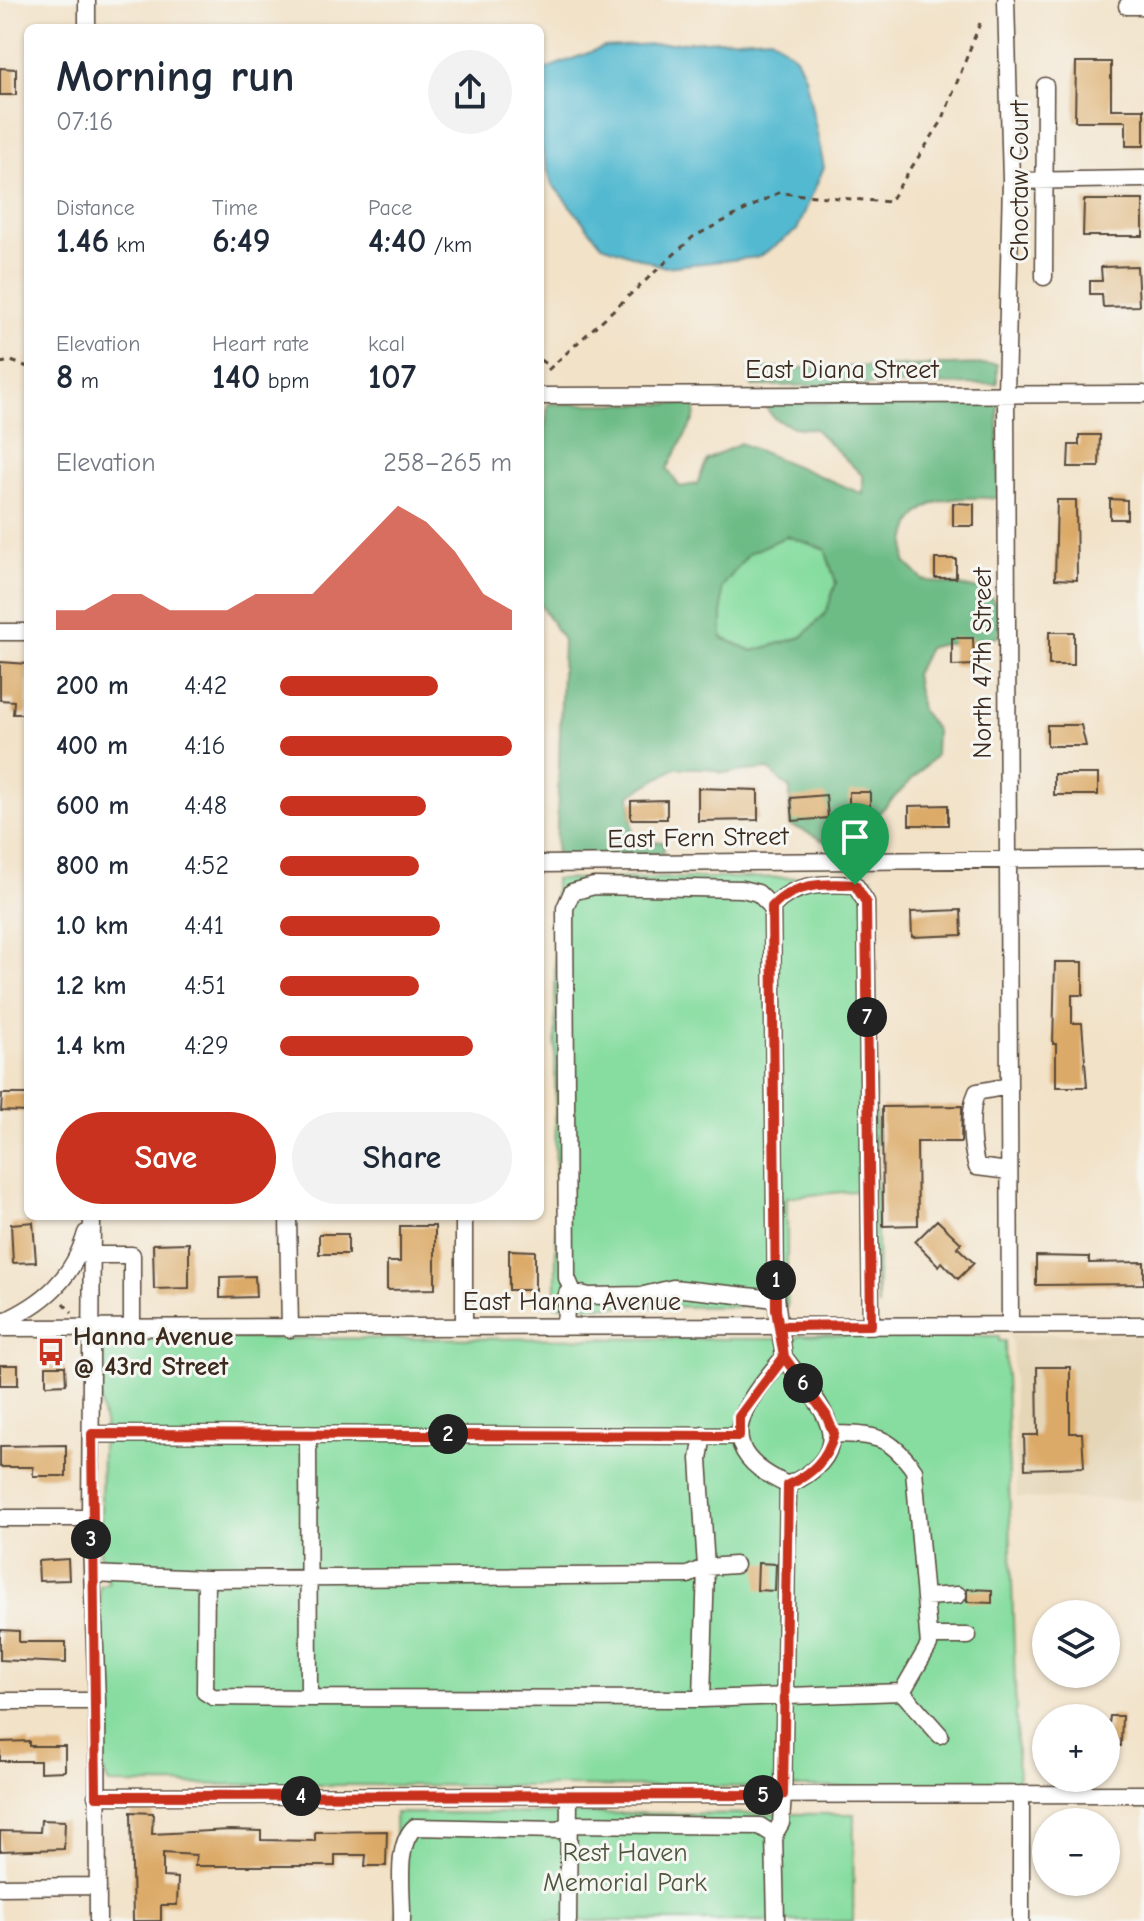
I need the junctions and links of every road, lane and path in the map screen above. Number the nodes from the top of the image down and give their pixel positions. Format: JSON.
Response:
{"nodes":[{"id":1,"x":87,"y":0,"type":"edge"},
{"id":2,"x":1006,"y":0,"type":"edge"},
{"id":3,"x":980,"y":23,"type":"dead end"},
{"id":4,"x":87,"y":24,"type":"edge"},
{"id":5,"x":1045,"y":86,"type":"dead end"},
{"id":6,"x":1144,"y":179,"type":"edge"},
{"id":7,"x":1044,"y":180,"type":"junction"},
{"id":8,"x":1011,"y":181,"type":"junction"},
{"id":9,"x":1044,"y":277,"type":"dead end"},
{"id":10,"x":0,"y":363,"type":"edge"},
{"id":11,"x":544,"y":364,"type":"edge"},
{"id":12,"x":24,"y":366,"type":"edge"},
{"id":13,"x":1006,"y":393,"type":"junction"},
{"id":14,"x":1144,"y":394,"type":"edge"},
{"id":15,"x":544,"y":396,"type":"edge"},
{"id":16,"x":0,"y":632,"type":"edge"},
{"id":17,"x":24,"y":632,"type":"edge"},
{"id":18,"x":1008,"y":857,"type":"junction"},
{"id":19,"x":1144,"y":858,"type":"edge"},
{"id":20,"x":544,"y":864,"type":"edge"},
{"id":21,"x":772,"y":907,"type":"junction"},
{"id":22,"x":1009,"y":1086,"type":"junction"},
{"id":23,"x":1009,"y":1171,"type":"junction"},
{"id":24,"x":90,"y":1220,"type":"edge"},
{"id":25,"x":91,"y":1220,"type":"edge"},
{"id":26,"x":288,"y":1220,"type":"edge"},
{"id":27,"x":464,"y":1220,"type":"edge"},
{"id":28,"x":92,"y":1255,"type":"junction"},
{"id":29,"x":573,"y":1292,"type":"junction"},
{"id":30,"x":776,"y":1299,"type":"junction"},
{"id":31,"x":0,"y":1325,"type":"edge"},
{"id":32,"x":871,"y":1325,"type":"junction"},
{"id":33,"x":1010,"y":1325,"type":"junction"},
{"id":34,"x":1144,"y":1325,"type":"edge"},
{"id":35,"x":464,"y":1326,"type":"junction"},
{"id":36,"x":565,"y":1326,"type":"junction"},
{"id":37,"x":780,"y":1326,"type":"junction"},
{"id":38,"x":93,"y":1329,"type":"junction"},
{"id":39,"x":132,"y":1329,"type":"junction"},
{"id":40,"x":290,"y":1329,"type":"junction"},
{"id":41,"x":784,"y":1357,"type":"junction"},
{"id":42,"x":92,"y":1434,"type":"junction"},
{"id":43,"x":308,"y":1434,"type":"junction"},
{"id":44,"x":834,"y":1434,"type":"junction"},
{"id":45,"x":703,"y":1435,"type":"junction"},
{"id":46,"x":739,"y":1436,"type":"junction"},
{"id":47,"x":788,"y":1485,"type":"junction"},
{"id":48,"x":0,"y":1518,"type":"edge"},
{"id":49,"x":90,"y":1518,"type":"junction"},
{"id":50,"x":735,"y":1565,"type":"dead end"},
{"id":51,"x":706,"y":1567,"type":"junction"},
{"id":52,"x":92,"y":1574,"type":"junction"},
{"id":53,"x":308,"y":1577,"type":"junction"},
{"id":54,"x":206,"y":1579,"type":"junction"},
{"id":55,"x":958,"y":1595,"type":"dead end"},
{"id":56,"x":925,"y":1597,"type":"junction"},
{"id":57,"x":929,"y":1636,"type":"junction"},
{"id":58,"x":968,"y":1636,"type":"dead end"},
{"id":59,"x":902,"y":1692,"type":"junction"},
{"id":60,"x":784,"y":1694,"type":"junction"},
{"id":61,"x":309,"y":1698,"type":"junction"},
{"id":62,"x":702,"y":1699,"type":"junction"},
{"id":63,"x":0,"y":1701,"type":"edge"},
{"id":64,"x":97,"y":1701,"type":"junction"},
{"id":65,"x":940,"y":1735,"type":"dead end"},
{"id":66,"x":1021,"y":1794,"type":"junction"},
{"id":67,"x":1144,"y":1794,"type":"edge"},
{"id":68,"x":569,"y":1795,"type":"junction"},
{"id":69,"x":783,"y":1795,"type":"junction"},
{"id":70,"x":96,"y":1796,"type":"junction"},
{"id":71,"x":568,"y":1824,"type":"junction"},
{"id":72,"x":774,"y":1835,"type":"junction"},
{"id":73,"x":98,"y":1886,"type":"junction"},
{"id":74,"x":0,"y":1887,"type":"edge"},
{"id":75,"x":98,"y":1921,"type":"edge"},
{"id":76,"x":402,"y":1921,"type":"edge"},
{"id":77,"x":568,"y":1921,"type":"edge"},
{"id":78,"x":776,"y":1921,"type":"edge"},
{"id":79,"x":1021,"y":1921,"type":"edge"}],
"edges":[{"from":1,"to":4,"type":"street"},
{"from":2,"to":8,"type":"street","name":"North 47th Street"},
{"from":3,"to":11,"type":"path"},
{"from":5,"to":7,"type":"street","name":"Choctaw Court"},
{"from":6,"to":7,"type":"street"},
{"from":7,"to":8,"type":"street"},
{"from":7,"to":9,"type":"street","name":"Choctaw Court"},
{"from":8,"to":13,"type":"street","name":"North 47th Street"},
{"from":10,"to":12,"type":"path"},
{"from":13,"to":14,"type":"street","name":"East Diana Street"},
{"from":13,"to":15,"type":"street","name":"East Diana Street"},
{"from":13,"to":18,"type":"street","name":"North 47th Street"},
{"from":16,"to":17,"type":"street"},
{"from":18,"to":19,"type":"street","name":"East Fern Street"},
{"from":18,"to":20,"type":"street","name":"East Fern Street"},
{"from":18,"to":22,"type":"street","name":"North 47th Street"},
{"from":21,"to":29,"type":"street"},
{"from":21,"to":30,"type":"street"},
{"from":21,"to":32,"type":"street"},
{"from":22,"to":23,"type":"street","name":"North 47th Street"},
{"from":22,"to":23,"type":"street"},
{"from":23,"to":33,"type":"street","name":"North 47th Street"},
{"from":24,"to":31,"type":"street"},
{"from":25,"to":28,"type":"street"},
{"from":26,"to":40,"type":"street"},
{"from":27,"to":35,"type":"street"},
{"from":28,"to":38,"type":"street"},
{"from":28,"to":39,"type":"street"},
{"from":29,"to":30,"type":"street"},
{"from":29,"to":36,"type":"street"},
{"from":30,"to":37,"type":"street"},
{"from":31,"to":38,"type":"street","name":"East Hanna Avenue"},
{"from":32,"to":33,"type":"street","name":"East Hanna Avenue"},
{"from":32,"to":37,"type":"street","name":"East Hanna Avenue"},
{"from":33,"to":34,"type":"street","name":"East Hanna Avenue"},
{"from":35,"to":36,"type":"street","name":"East Hanna Avenue"},
{"from":35,"to":40,"type":"street","name":"East Hanna Avenue"},
{"from":36,"to":37,"type":"street","name":"East Hanna Avenue"},
{"from":37,"to":41,"type":"street"},
{"from":38,"to":39,"type":"street","name":"East Hanna Avenue"},
{"from":38,"to":42,"type":"street"},
{"from":39,"to":40,"type":"street","name":"East Hanna Avenue"},
{"from":41,"to":44,"type":"street"},
{"from":41,"to":46,"type":"street"},
{"from":42,"to":43,"type":"street"},
{"from":42,"to":49,"type":"street"},
{"from":43,"to":45,"type":"street"},
{"from":43,"to":53,"type":"street"},
{"from":44,"to":47,"type":"street"},
{"from":44,"to":56,"type":"street"},
{"from":45,"to":46,"type":"street"},
{"from":45,"to":51,"type":"street"},
{"from":46,"to":47,"type":"street"},
{"from":47,"to":60,"type":"street"},
{"from":48,"to":49,"type":"street"},
{"from":49,"to":52,"type":"street"},
{"from":50,"to":51,"type":"street"},
{"from":51,"to":53,"type":"street"},
{"from":51,"to":62,"type":"street"},
{"from":52,"to":54,"type":"street"},
{"from":52,"to":64,"type":"street"},
{"from":53,"to":54,"type":"street"},
{"from":53,"to":61,"type":"street"},
{"from":54,"to":61,"type":"street"},
{"from":55,"to":56,"type":"street"},
{"from":56,"to":57,"type":"street"},
{"from":57,"to":58,"type":"street"},
{"from":57,"to":59,"type":"street"},
{"from":59,"to":60,"type":"street"},
{"from":59,"to":65,"type":"street"},
{"from":60,"to":62,"type":"street"},
{"from":60,"to":69,"type":"street"},
{"from":61,"to":62,"type":"street"},
{"from":63,"to":64,"type":"street"},
{"from":64,"to":70,"type":"street"},
{"from":66,"to":67,"type":"street"},
{"from":66,"to":69,"type":"street"},
{"from":66,"to":79,"type":"street"},
{"from":68,"to":69,"type":"street"},
{"from":68,"to":70,"type":"street"},
{"from":68,"to":71,"type":"street"},
{"from":69,"to":72,"type":"street"},
{"from":70,"to":73,"type":"street"},
{"from":71,"to":72,"type":"street"},
{"from":71,"to":76,"type":"street"},
{"from":71,"to":77,"type":"street"},
{"from":72,"to":78,"type":"street"},
{"from":73,"to":74,"type":"street"},
{"from":73,"to":75,"type":"street"}]}
